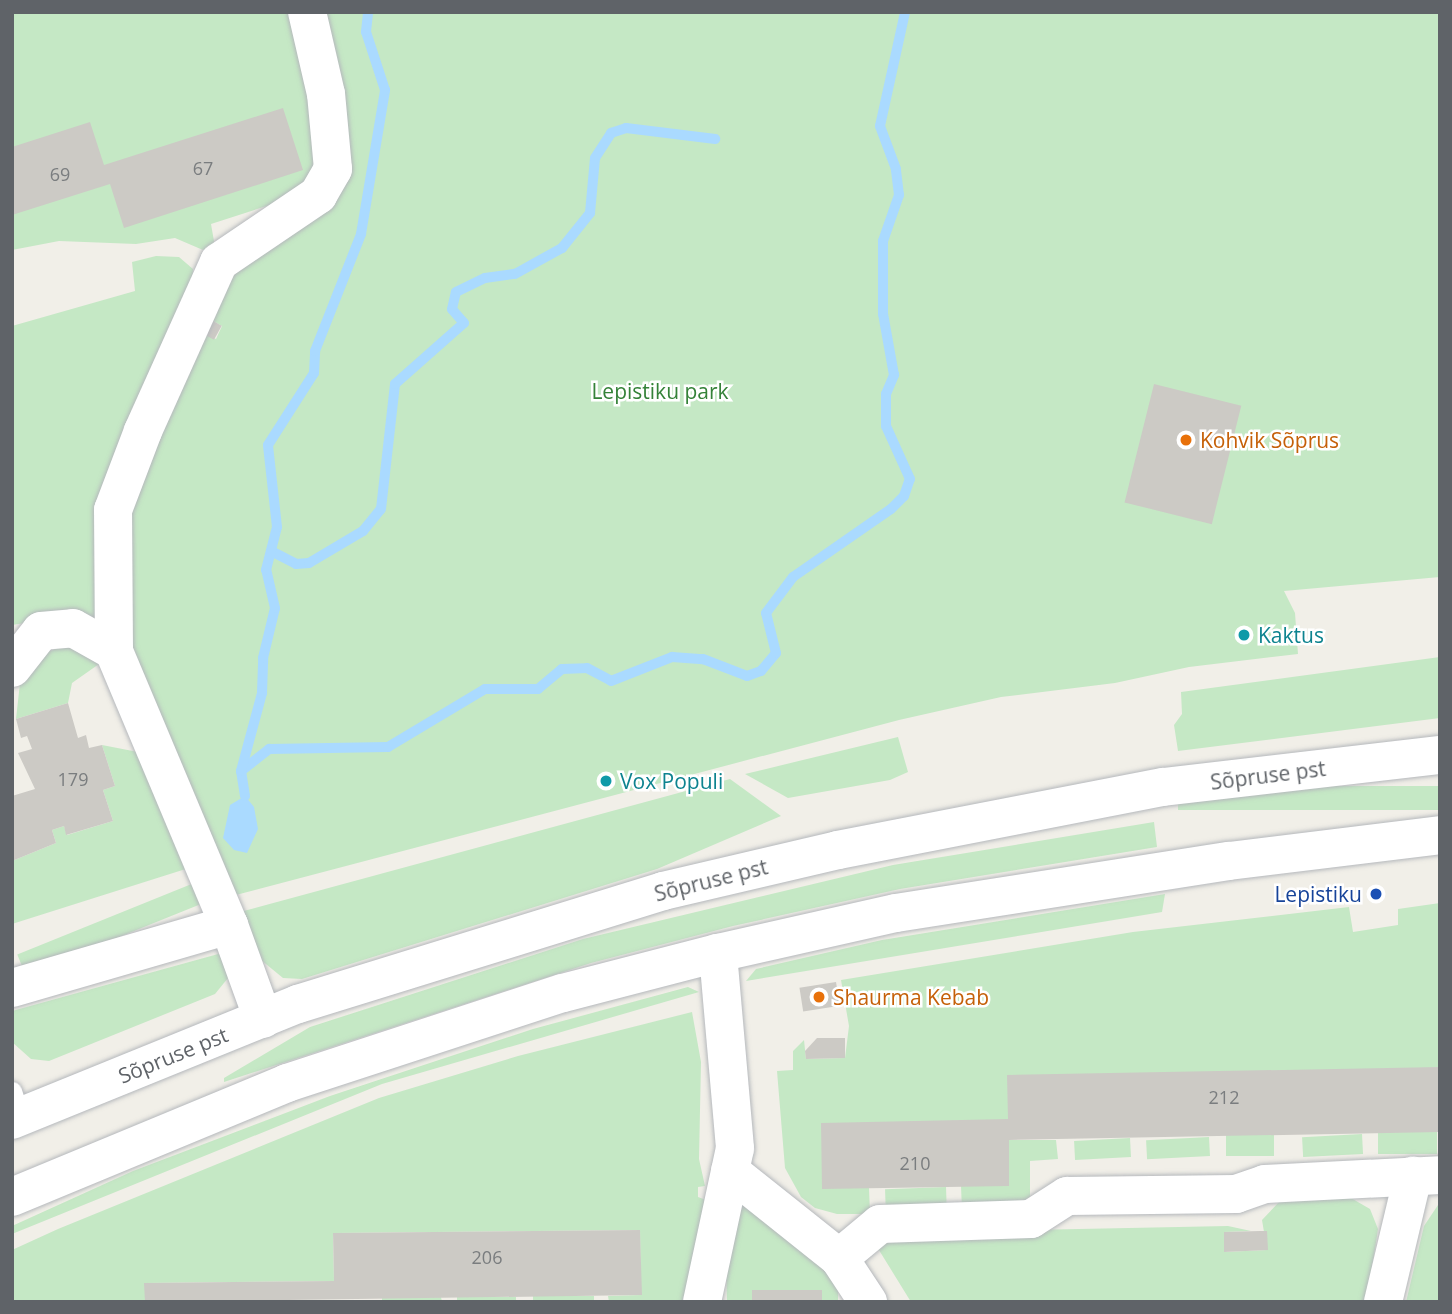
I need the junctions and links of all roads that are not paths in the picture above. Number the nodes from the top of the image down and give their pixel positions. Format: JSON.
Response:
{"nodes":[{"id":1,"x":307,"y":12,"type":"edge"},
{"id":2,"x":114,"y":651,"type":"junction"},
{"id":3,"x":12,"y":668,"type":"edge"},
{"id":4,"x":1440,"y":755,"type":"edge"},
{"id":5,"x":1440,"y":835,"type":"edge"},
{"id":6,"x":229,"y":925,"type":"junction"},
{"id":7,"x":718,"y":953,"type":"junction"},
{"id":8,"x":12,"y":988,"type":"edge"},
{"id":9,"x":263,"y":1019,"type":"junction"},
{"id":10,"x":15,"y":1109,"type":"edge"},
{"id":11,"x":730,"y":1171,"type":"junction"},
{"id":12,"x":1426,"y":1175,"type":"edge"},
{"id":13,"x":12,"y":1197,"type":"edge"},
{"id":14,"x":839,"y":1258,"type":"junction"},
{"id":15,"x":702,"y":1302,"type":"edge"},
{"id":16,"x":868,"y":1302,"type":"edge"},
{"id":17,"x":1383,"y":1302,"type":"edge"}],
"edges":[{"from":1,"to":2,"type":"main road"},
{"from":2,"to":3,"type":"main road"},
{"from":2,"to":6,"type":"main road"},
{"from":4,"to":9,"type":"main road","name":"Sõpruse pst"},
{"from":5,"to":7,"type":"main road"},
{"from":6,"to":8,"type":"main road"},
{"from":6,"to":9,"type":"main road"},
{"from":7,"to":11,"type":"main road"},
{"from":7,"to":13,"type":"main road"},
{"from":9,"to":10,"type":"main road","name":"Sõpruse pst"},
{"from":11,"to":14,"type":"main road"},
{"from":11,"to":15,"type":"main road"},
{"from":12,"to":14,"type":"main road"},
{"from":12,"to":17,"type":"main road"},
{"from":14,"to":16,"type":"main road"}]}
